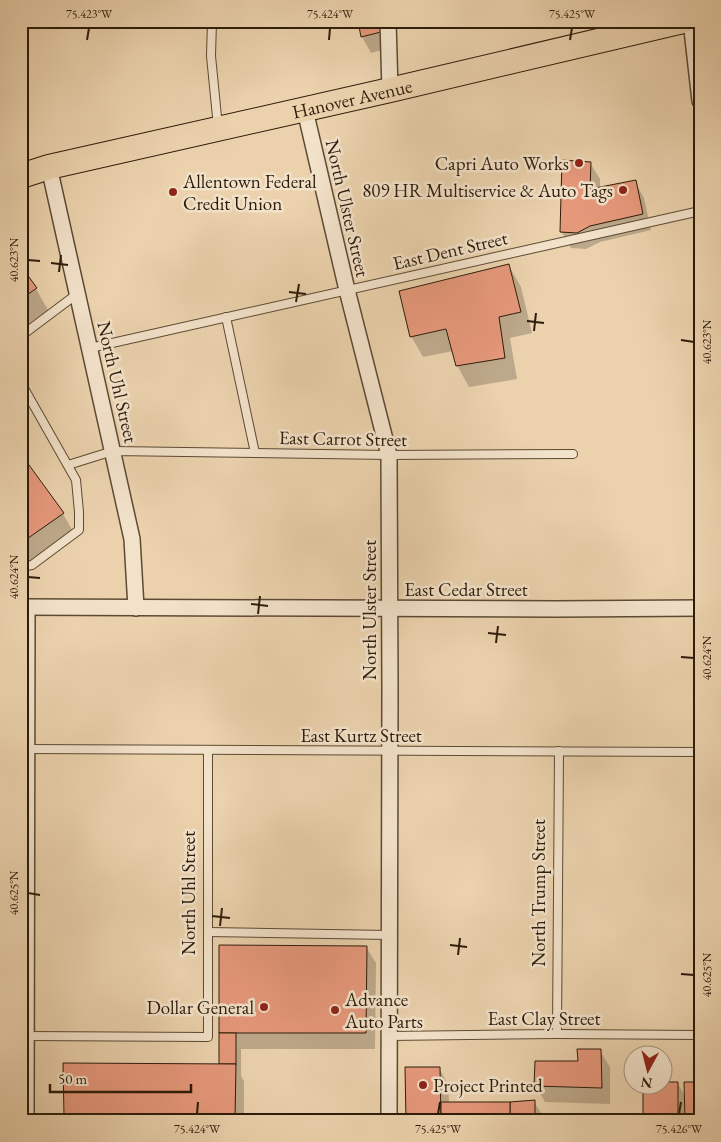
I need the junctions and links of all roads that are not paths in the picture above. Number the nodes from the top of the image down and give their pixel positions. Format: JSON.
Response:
{"nodes":[{"id":1,"x":212,"y":21,"type":"edge"},
{"id":2,"x":388,"y":21,"type":"edge"},
{"id":3,"x":684,"y":21,"type":"edge"},
{"id":4,"x":692,"y":21,"type":"edge"},
{"id":5,"x":390,"y":90,"type":"junction"},
{"id":6,"x":700,"y":101,"type":"edge"},
{"id":7,"x":305,"y":110,"type":"junction"},
{"id":8,"x":218,"y":129,"type":"junction"},
{"id":9,"x":49,"y":167,"type":"junction"},
{"id":10,"x":21,"y":176,"type":"edge"},
{"id":11,"x":700,"y":212,"type":"edge"},
{"id":12,"x":347,"y":290,"type":"junction"},
{"id":13,"x":78,"y":294,"type":"junction"},
{"id":14,"x":226,"y":317,"type":"junction"},
{"id":15,"x":21,"y":336,"type":"edge"},
{"id":16,"x":90,"y":348,"type":"junction"},
{"id":17,"x":21,"y":383,"type":"edge"},
{"id":18,"x":112,"y":451,"type":"junction"},
{"id":19,"x":255,"y":453,"type":"junction"},
{"id":20,"x":573,"y":454,"type":"dead end"},
{"id":21,"x":389,"y":455,"type":"junction"},
{"id":22,"x":68,"y":465,"type":"junction"},
{"id":23,"x":21,"y":567,"type":"edge"},
{"id":24,"x":24,"y":607,"type":"edge"},
{"id":25,"x":136,"y":608,"type":"junction"},
{"id":26,"x":700,"y":608,"type":"edge"},
{"id":27,"x":389,"y":609,"type":"junction"},
{"id":28,"x":24,"y":750,"type":"edge"},
{"id":29,"x":208,"y":750,"type":"junction"},
{"id":30,"x":390,"y":751,"type":"junction"},
{"id":31,"x":559,"y":752,"type":"junction"},
{"id":32,"x":700,"y":752,"type":"edge"},
{"id":33,"x":208,"y":932,"type":"junction"},
{"id":34,"x":389,"y":935,"type":"junction"},
{"id":35,"x":557,"y":1034,"type":"junction"},
{"id":36,"x":700,"y":1035,"type":"edge"},
{"id":37,"x":24,"y":1036,"type":"edge"},
{"id":38,"x":389,"y":1036,"type":"junction"},
{"id":39,"x":26,"y":1121,"type":"edge"},
{"id":40,"x":389,"y":1121,"type":"edge"}],
"edges":[{"from":1,"to":8,"type":"lane"},
{"from":2,"to":5,"type":"street"},
{"from":3,"to":5,"type":"main road","name":"Hanover Avenue"},
{"from":4,"to":6,"type":"street"},
{"from":5,"to":7,"type":"main road","name":"Hanover Avenue"},
{"from":7,"to":8,"type":"main road","name":"Hanover Avenue"},
{"from":7,"to":12,"type":"street","name":"North Ulster Street"},
{"from":8,"to":9,"type":"main road","name":"Hanover Avenue"},
{"from":9,"to":10,"type":"main road","name":"Hanover Avenue"},
{"from":9,"to":13,"type":"street","name":"North Uhl Street"},
{"from":11,"to":12,"type":"lane","name":"East Dent Street"},
{"from":12,"to":14,"type":"lane","name":"East Dent Street"},
{"from":12,"to":21,"type":"street","name":"North Ulster Street"},
{"from":13,"to":15,"type":"lane"},
{"from":13,"to":16,"type":"street","name":"North Uhl Street"},
{"from":14,"to":16,"type":"lane","name":"East Dent Street"},
{"from":14,"to":19,"type":"lane"},
{"from":16,"to":18,"type":"street","name":"North Uhl Street"},
{"from":17,"to":22,"type":"lane"},
{"from":18,"to":19,"type":"lane","name":"East Carrot Street"},
{"from":18,"to":22,"type":"lane","name":"East Carrot Street"},
{"from":18,"to":25,"type":"street","name":"North Uhl Street"},
{"from":19,"to":21,"type":"lane","name":"East Carrot Street"},
{"from":20,"to":21,"type":"lane","name":"East Carrot Street"},
{"from":21,"to":27,"type":"street","name":"North Ulster Street"},
{"from":22,"to":23,"type":"lane"},
{"from":24,"to":25,"type":"street","name":"East Cedar Street"},
{"from":24,"to":28,"type":"street"},
{"from":25,"to":27,"type":"street","name":"East Cedar Street"},
{"from":26,"to":27,"type":"street","name":"East Cedar Street"},
{"from":27,"to":30,"type":"street","name":"North Ulster Street"},
{"from":28,"to":29,"type":"lane","name":"East Kurtz Street"},
{"from":28,"to":37,"type":"street"},
{"from":29,"to":30,"type":"lane","name":"East Kurtz Street"},
{"from":29,"to":33,"type":"lane","name":"North Uhl Street"},
{"from":30,"to":31,"type":"lane","name":"East Kurtz Street"},
{"from":30,"to":34,"type":"street","name":"North Ulster Street"},
{"from":31,"to":32,"type":"lane","name":"East Kurtz Street"},
{"from":31,"to":35,"type":"lane","name":"North Trump Street"},
{"from":33,"to":34,"type":"lane"},
{"from":33,"to":37,"type":"lane","name":"North Uhl Street"},
{"from":34,"to":38,"type":"street","name":"North Ulster Street"},
{"from":35,"to":36,"type":"lane","name":"East Clay Street"},
{"from":35,"to":38,"type":"lane","name":"East Clay Street"},
{"from":37,"to":39,"type":"street"},
{"from":38,"to":40,"type":"street","name":"North Ulster Street"}]}
